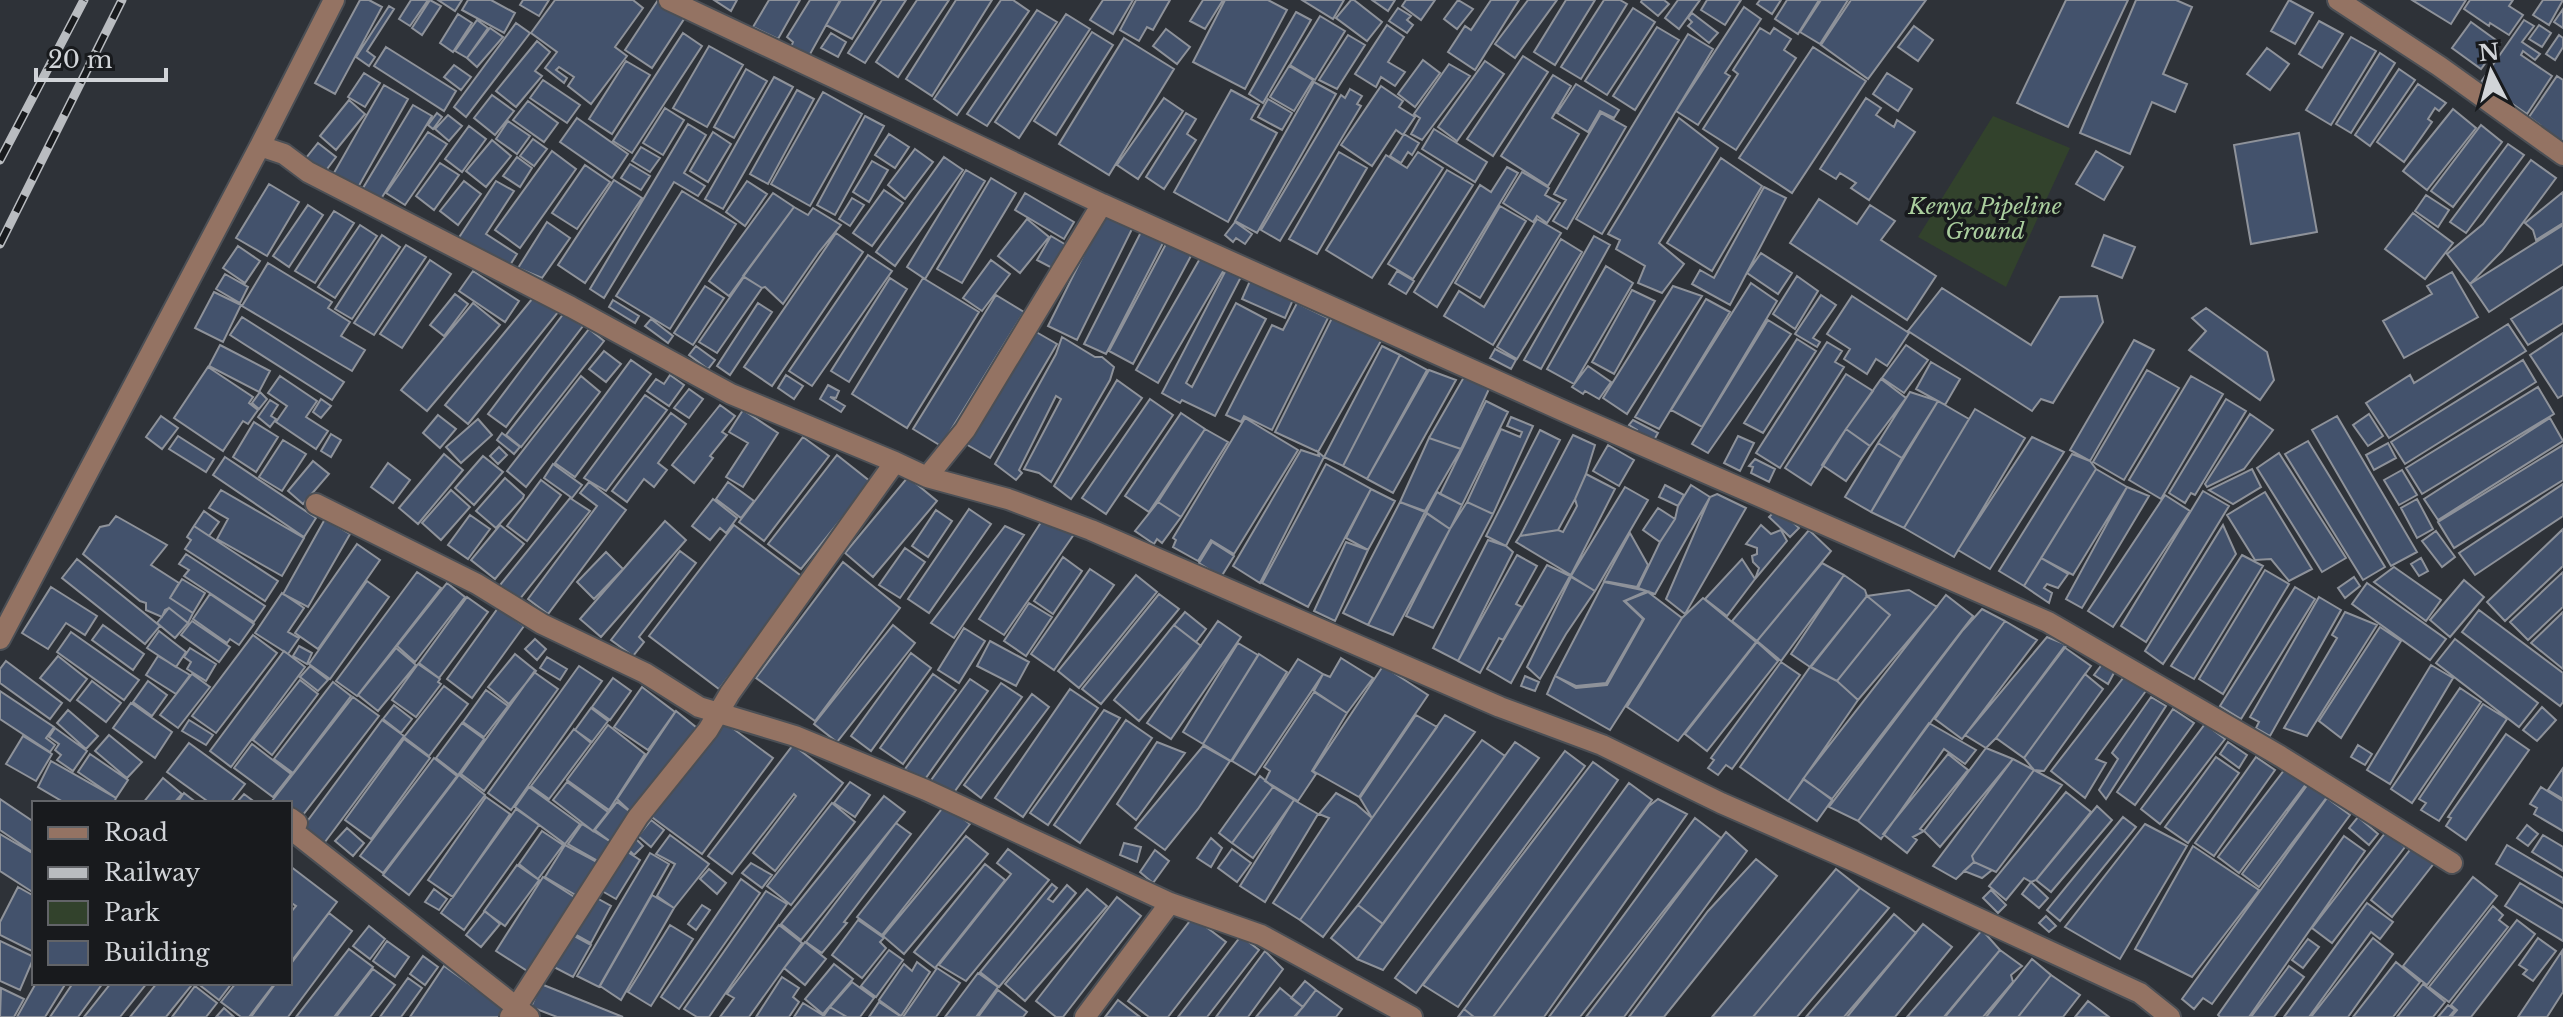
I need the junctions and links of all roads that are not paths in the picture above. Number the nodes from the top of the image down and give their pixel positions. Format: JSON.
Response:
{"nodes":[{"id":1,"x":334,"y":0,"type":"edge"},
{"id":2,"x":669,"y":0,"type":"edge"},
{"id":3,"x":2338,"y":0,"type":"edge"},
{"id":4,"x":260,"y":146,"type":"junction"},
{"id":5,"x":2563,"y":155,"type":"edge"},
{"id":6,"x":1102,"y":204,"type":"junction"},
{"id":7,"x":895,"y":462,"type":"junction"},
{"id":8,"x":927,"y":477,"type":"junction"},
{"id":9,"x":316,"y":504,"type":"dead end"},
{"id":10,"x":0,"y":639,"type":"edge"},
{"id":11,"x":718,"y":713,"type":"junction"},
{"id":12,"x":292,"y":819,"type":"edge"},
{"id":13,"x":2452,"y":863,"type":"dead end"},
{"id":14,"x":1170,"y":903,"type":"junction"},
{"id":15,"x":518,"y":1014,"type":"edge"},
{"id":16,"x":1085,"y":1017,"type":"edge"},
{"id":17,"x":1412,"y":1017,"type":"edge"},
{"id":18,"x":2170,"y":1017,"type":"edge"}],
"edges":[{"from":1,"to":4,"type":"street"},
{"from":2,"to":6,"type":"street"},
{"from":3,"to":5,"type":"street"},
{"from":4,"to":7,"type":"street"},
{"from":4,"to":10,"type":"street"},
{"from":6,"to":8,"type":"street"},
{"from":6,"to":13,"type":"street"},
{"from":7,"to":8,"type":"street"},
{"from":7,"to":11,"type":"street"},
{"from":8,"to":18,"type":"street"},
{"from":9,"to":11,"type":"street"},
{"from":11,"to":14,"type":"street"},
{"from":11,"to":15,"type":"street"},
{"from":12,"to":15,"type":"street"},
{"from":14,"to":16,"type":"street"},
{"from":14,"to":17,"type":"street"}]}
